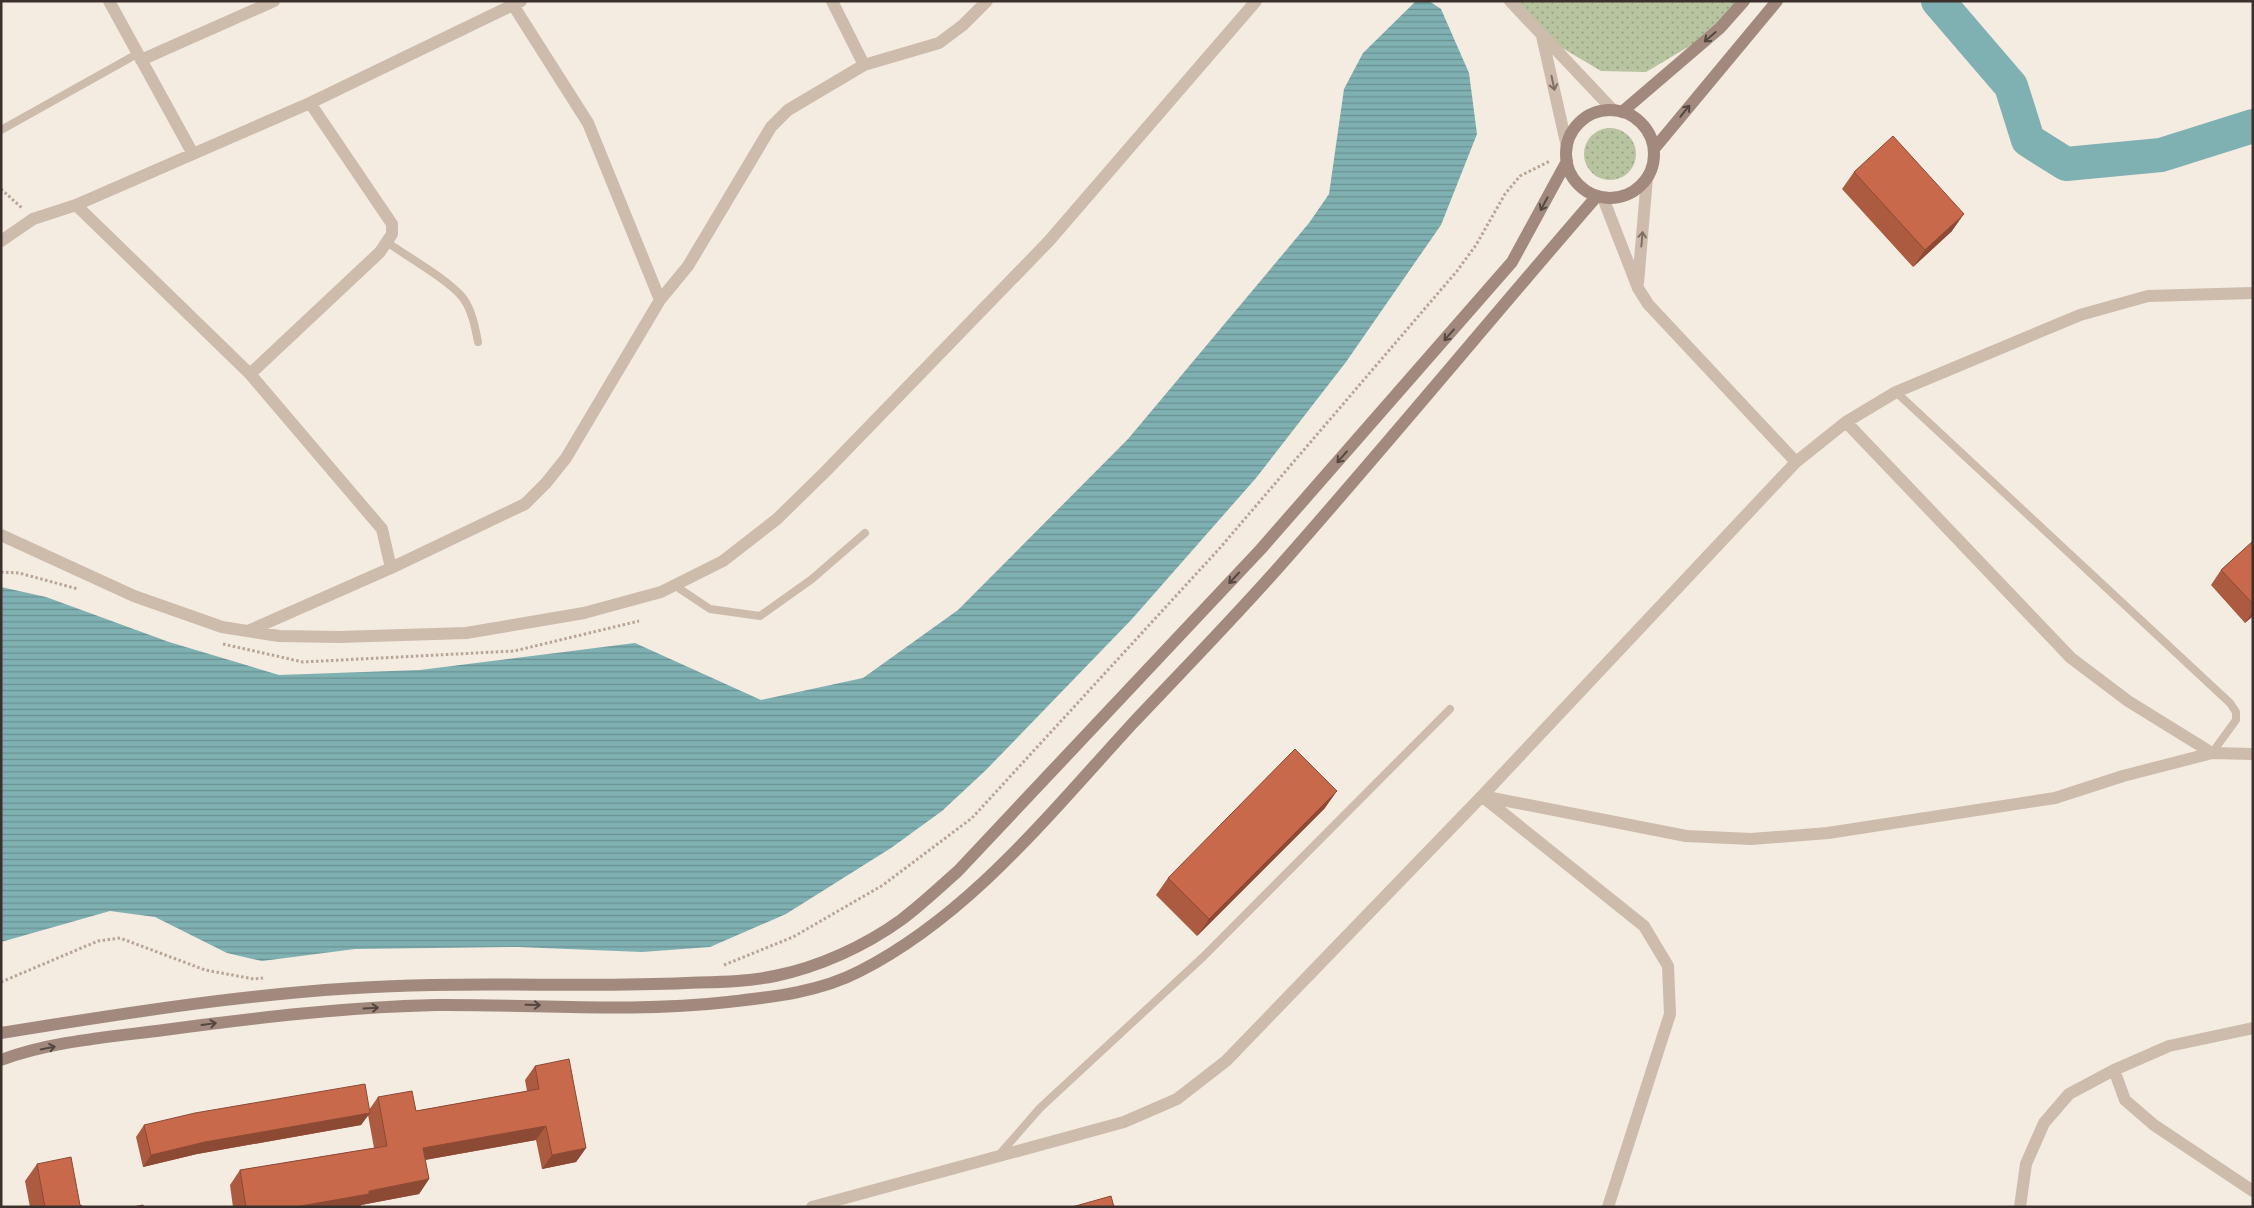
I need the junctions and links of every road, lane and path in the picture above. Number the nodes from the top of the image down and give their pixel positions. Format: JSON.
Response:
{"nodes":[{"id":1,"x":109,"y":1,"type":"edge"},
{"id":2,"x":274,"y":1,"type":"edge"},
{"id":3,"x":832,"y":1,"type":"edge"},
{"id":4,"x":986,"y":1,"type":"edge"},
{"id":5,"x":1256,"y":1,"type":"edge"},
{"id":6,"x":1510,"y":1,"type":"edge"},
{"id":7,"x":1744,"y":1,"type":"edge"},
{"id":8,"x":1777,"y":1,"type":"edge"},
{"id":9,"x":517,"y":3,"type":"edge"},
{"id":10,"x":1542,"y":36,"type":"junction"},
{"id":11,"x":139,"y":57,"type":"junction"},
{"id":12,"x":864,"y":65,"type":"junction"},
{"id":13,"x":310,"y":103,"type":"junction"},
{"id":14,"x":1618,"y":111,"type":"junction"},
{"id":15,"x":1,"y":130,"type":"edge"},
{"id":16,"x":1654,"y":149,"type":"junction"},
{"id":17,"x":193,"y":154,"type":"junction"},
{"id":18,"x":1567,"y":154,"type":"junction"},
{"id":19,"x":1647,"y":178,"type":"junction"},
{"id":20,"x":1,"y":189,"type":"edge"},
{"id":21,"x":1600,"y":197,"type":"junction"},
{"id":22,"x":76,"y":205,"type":"junction"},
{"id":23,"x":33,"y":219,"type":"junction"},
{"id":24,"x":1,"y":241,"type":"edge"},
{"id":25,"x":388,"y":243,"type":"junction"},
{"id":26,"x":1638,"y":288,"type":"junction"},
{"id":27,"x":2253,"y":293,"type":"edge"},
{"id":28,"x":660,"y":300,"type":"junction"},
{"id":29,"x":478,"y":342,"type":"dead end"},
{"id":30,"x":250,"y":374,"type":"junction"},
{"id":31,"x":1896,"y":392,"type":"junction"},
{"id":32,"x":1846,"y":422,"type":"junction"},
{"id":33,"x":1796,"y":462,"type":"junction"},
{"id":34,"x":865,"y":533,"type":"dead end"},
{"id":35,"x":1,"y":536,"type":"edge"},
{"id":36,"x":391,"y":568,"type":"junction"},
{"id":37,"x":674,"y":585,"type":"junction"},
{"id":38,"x":247,"y":632,"type":"junction"},
{"id":39,"x":1450,"y":709,"type":"dead end"},
{"id":40,"x":2212,"y":753,"type":"junction"},
{"id":41,"x":2253,"y":754,"type":"edge"},
{"id":42,"x":1482,"y":796,"type":"junction"},
{"id":43,"x":721,"y":966,"type":"dead end"},
{"id":44,"x":272,"y":978,"type":"dead end"},
{"id":45,"x":1,"y":982,"type":"edge"},
{"id":46,"x":2253,"y":1028,"type":"edge"},
{"id":47,"x":1,"y":1033,"type":"edge"},
{"id":48,"x":1,"y":1060,"type":"edge"},
{"id":49,"x":2114,"y":1070,"type":"junction"},
{"id":50,"x":997,"y":1156,"type":"junction"},
{"id":51,"x":2253,"y":1191,"type":"edge"},
{"id":52,"x":812,"y":1207,"type":"edge"},
{"id":53,"x":1608,"y":1207,"type":"edge"},
{"id":54,"x":2020,"y":1207,"type":"edge"}],
"edges":[{"from":1,"to":11,"type":"street"},
{"from":2,"to":11,"type":"street"},
{"from":3,"to":12,"type":"street"},
{"from":4,"to":12,"type":"street"},
{"from":5,"to":37,"type":"street"},
{"from":6,"to":10,"type":"street"},
{"from":7,"to":14,"type":"street","one_way":true},
{"from":16,"to":8,"type":"street","one_way":true},
{"from":9,"to":13,"type":"street"},
{"from":9,"to":28,"type":"street"},
{"from":10,"to":14,"type":"street"},
{"from":10,"to":18,"type":"street","one_way":true},
{"from":11,"to":15,"type":"lane"},
{"from":11,"to":17,"type":"street"},
{"from":12,"to":28,"type":"street"},
{"from":13,"to":17,"type":"street"},
{"from":13,"to":25,"type":"street"},
{"from":14,"to":16,"type":"street"},
{"from":14,"to":18,"type":"street"},
{"from":16,"to":19,"type":"street"},
{"from":17,"to":22,"type":"street"},
{"from":18,"to":21,"type":"street"},
{"from":18,"to":43,"type":"path"},
{"from":18,"to":47,"type":"street","one_way":true},
{"from":19,"to":21,"type":"street"},
{"from":26,"to":19,"type":"street","one_way":true},
{"from":20,"to":23,"type":"path"},
{"from":21,"to":26,"type":"street"},
{"from":48,"to":21,"type":"street","one_way":true},
{"from":22,"to":23,"type":"street"},
{"from":22,"to":30,"type":"street"},
{"from":23,"to":24,"type":"street"},
{"from":25,"to":29,"type":"lane"},
{"from":25,"to":30,"type":"street"},
{"from":26,"to":33,"type":"street"},
{"from":27,"to":31,"type":"street"},
{"from":28,"to":36,"type":"street"},
{"from":30,"to":36,"type":"street"},
{"from":31,"to":32,"type":"street"},
{"from":31,"to":40,"type":"lane"},
{"from":32,"to":33,"type":"street"},
{"from":32,"to":40,"type":"street"},
{"from":33,"to":42,"type":"street"},
{"from":34,"to":37,"type":"lane"},
{"from":35,"to":38,"type":"street"},
{"from":36,"to":38,"type":"street"},
{"from":37,"to":38,"type":"street"},
{"from":39,"to":50,"type":"lane"},
{"from":40,"to":41,"type":"street"},
{"from":40,"to":42,"type":"street"},
{"from":42,"to":50,"type":"street"},
{"from":42,"to":53,"type":"street"},
{"from":44,"to":45,"type":"path"},
{"from":46,"to":49,"type":"street"},
{"from":49,"to":51,"type":"street"},
{"from":49,"to":54,"type":"street"},
{"from":50,"to":52,"type":"street"}]}
